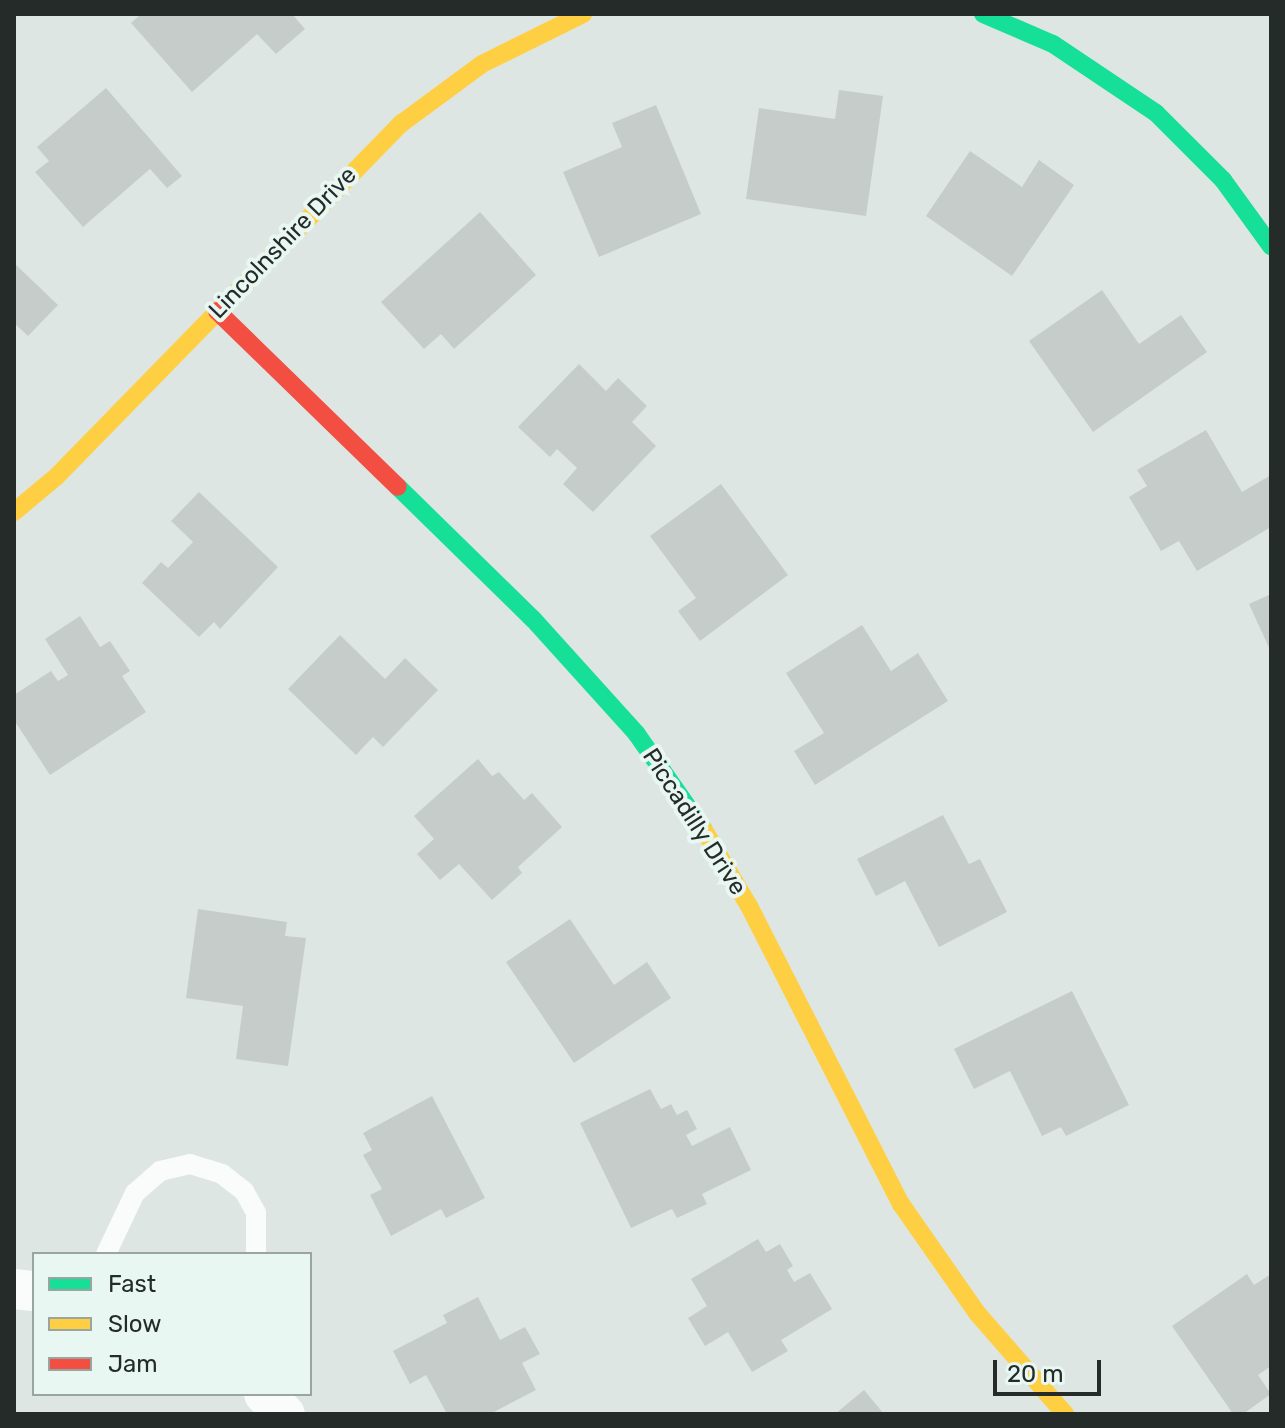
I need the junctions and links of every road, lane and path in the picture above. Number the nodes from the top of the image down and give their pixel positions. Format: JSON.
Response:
{"nodes":[{"id":1,"x":583,"y":14,"type":"edge"},
{"id":2,"x":983,"y":14,"type":"edge"},
{"id":3,"x":1271,"y":246,"type":"edge"},
{"id":4,"x":217,"y":311,"type":"junction"},
{"id":5,"x":14,"y":512,"type":"edge"},
{"id":6,"x":107,"y":1252,"type":"edge"},
{"id":7,"x":256,"y":1252,"type":"edge"},
{"id":8,"x":266,"y":1396,"type":"edge"},
{"id":9,"x":285,"y":1414,"type":"edge"},
{"id":10,"x":1065,"y":1414,"type":"edge"}],
"edges":[{"from":1,"to":4,"type":"street","name":"Lincolnshire Drive"},
{"from":2,"to":3,"type":"street"},
{"from":4,"to":5,"type":"street","name":"Lincolnshire Drive"},
{"from":4,"to":10,"type":"street","name":"Piccadilly Drive"},
{"from":6,"to":7,"type":"lane"},
{"from":8,"to":9,"type":"street"}]}
